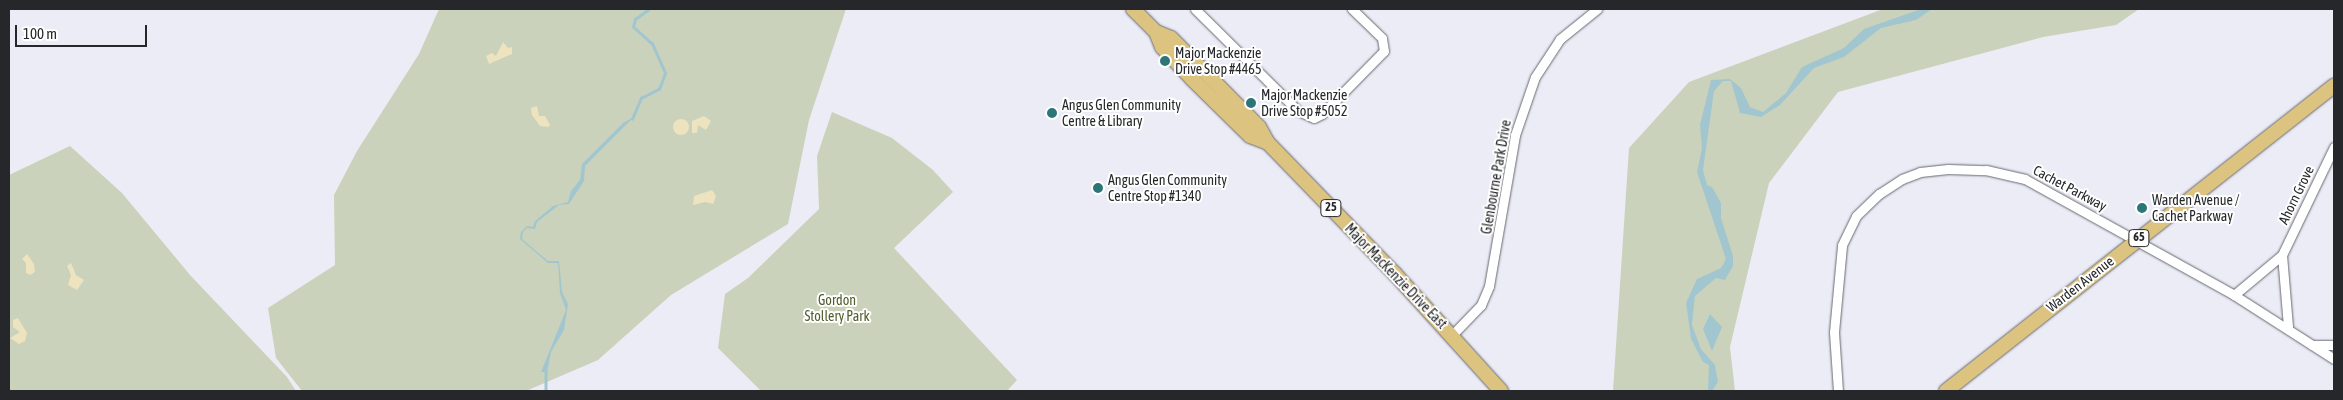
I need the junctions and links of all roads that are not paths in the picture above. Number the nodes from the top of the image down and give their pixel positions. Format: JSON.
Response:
{"nodes":[{"id":1,"x":1133,"y":9,"type":"edge"},
{"id":2,"x":1195,"y":9,"type":"edge"},
{"id":3,"x":1352,"y":9,"type":"edge"},
{"id":4,"x":1597,"y":9,"type":"edge"},
{"id":5,"x":2334,"y":86,"type":"edge"},
{"id":6,"x":2334,"y":147,"type":"edge"},
{"id":7,"x":2137,"y":240,"type":"junction"},
{"id":8,"x":2282,"y":255,"type":"junction"},
{"id":9,"x":2234,"y":294,"type":"junction"},
{"id":10,"x":2288,"y":327,"type":"junction"},
{"id":11,"x":1452,"y":334,"type":"junction"},
{"id":12,"x":2312,"y":345,"type":"junction"},
{"id":13,"x":2334,"y":345,"type":"edge"},
{"id":14,"x":2334,"y":359,"type":"edge"},
{"id":15,"x":1500,"y":391,"type":"edge"},
{"id":16,"x":1838,"y":391,"type":"edge"},
{"id":17,"x":1946,"y":391,"type":"edge"}],
"edges":[{"from":1,"to":11,"type":"main road","name":"Major MacKenzie Drive East","number":"25"},
{"from":2,"to":3,"type":"street"},
{"from":4,"to":11,"type":"street","name":"Glenbourne Park Drive"},
{"from":5,"to":7,"type":"main road","name":"Warden Avenue","number":"65"},
{"from":6,"to":8,"type":"street","name":"Ahorn Grove"},
{"from":7,"to":9,"type":"street","name":"Cachet Parkway"},
{"from":7,"to":16,"type":"street","name":"Cachet Parkway"},
{"from":7,"to":17,"type":"main road","name":"Warden Avenue","number":"65"},
{"from":8,"to":9,"type":"street","name":"Ahorn Grove"},
{"from":8,"to":10,"type":"street"},
{"from":9,"to":10,"type":"street","name":"Cachet Parkway"},
{"from":10,"to":12,"type":"street","name":"Cachet Parkway"},
{"from":11,"to":15,"type":"main road","name":"Major MacKenzie Drive East","number":"25"},
{"from":12,"to":13,"type":"street"},
{"from":12,"to":14,"type":"street","name":"Cachet Parkway"}]}
